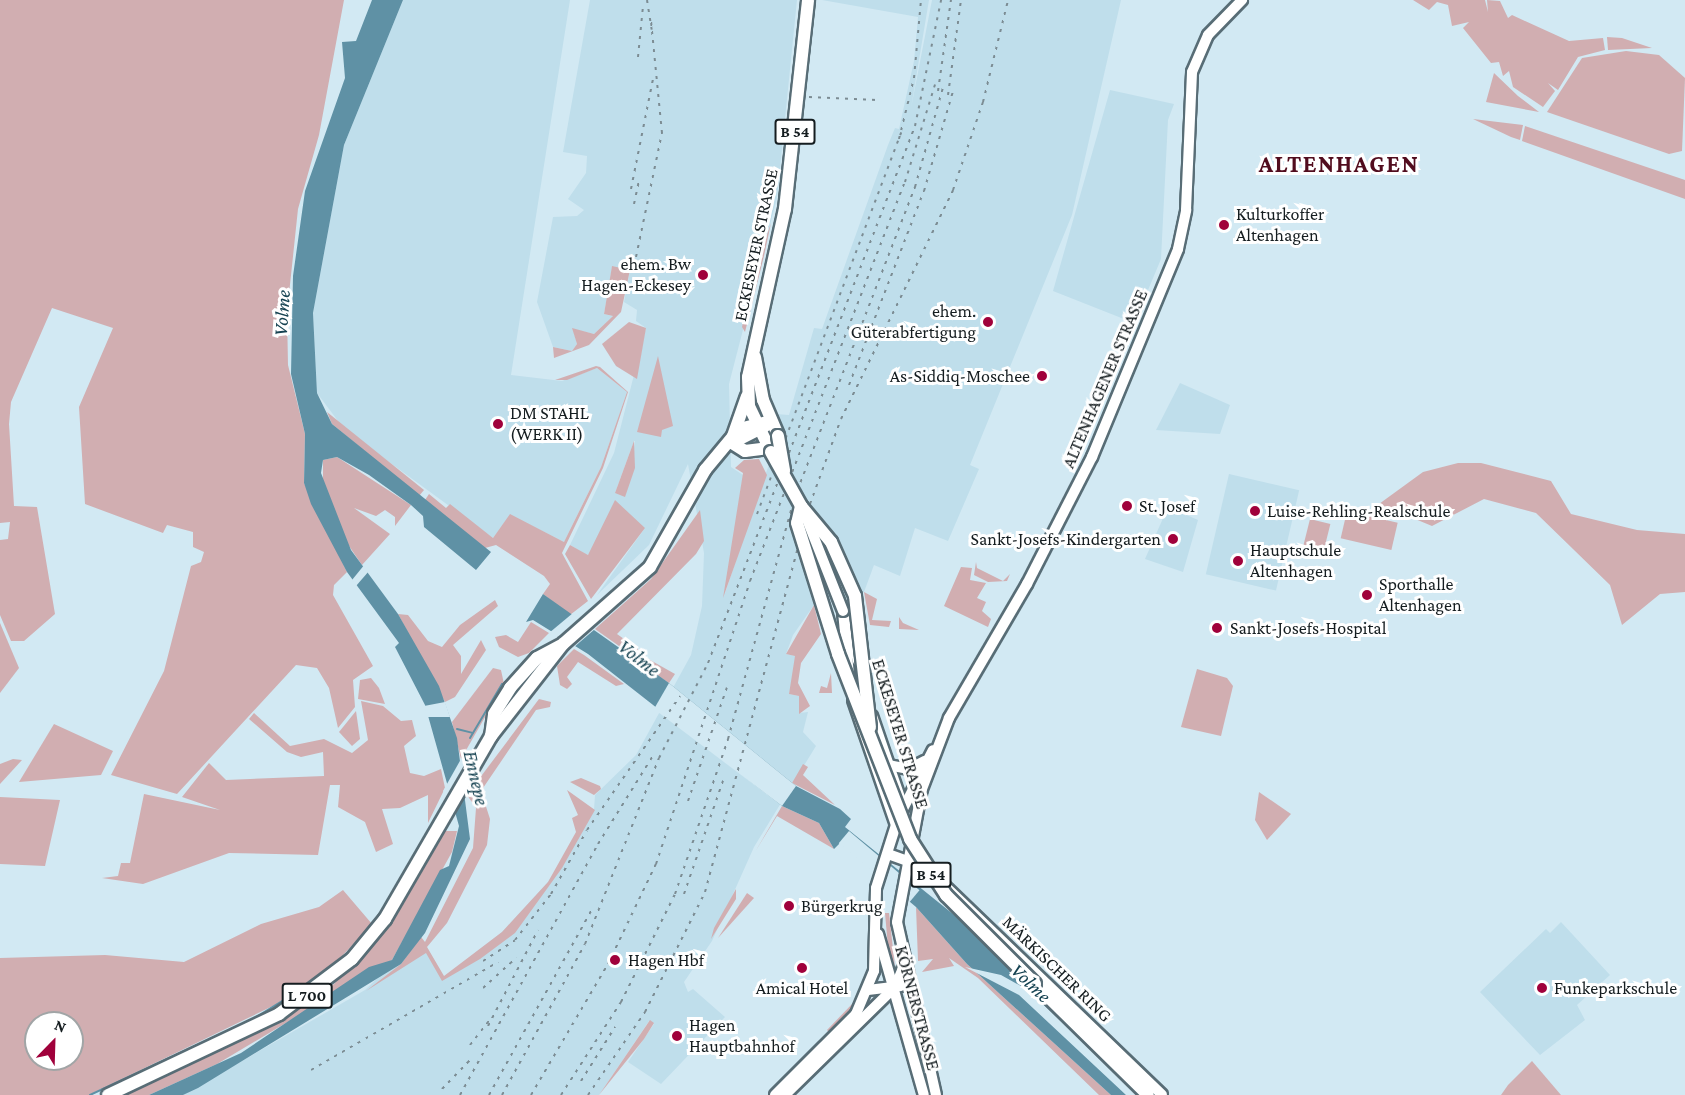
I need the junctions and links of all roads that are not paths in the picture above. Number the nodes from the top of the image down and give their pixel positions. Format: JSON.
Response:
{"nodes":[{"id":1,"x":808,"y":0,"type":"edge"},
{"id":2,"x":1237,"y":2,"type":"edge"},
{"id":3,"x":754,"y":353,"type":"junction"},
{"id":4,"x":748,"y":395,"type":"junction"},
{"id":5,"x":771,"y":421,"type":"junction"},
{"id":6,"x":758,"y":427,"type":"junction"},
{"id":7,"x":732,"y":443,"type":"junction"},
{"id":8,"x":770,"y":450,"type":"junction"},
{"id":9,"x":784,"y":471,"type":"junction"},
{"id":10,"x":801,"y":506,"type":"junction"},
{"id":11,"x":855,"y":675,"type":"junction"},
{"id":12,"x":871,"y":737,"type":"junction"},
{"id":13,"x":936,"y":746,"type":"junction"},
{"id":14,"x":925,"y":761,"type":"junction"},
{"id":15,"x":888,"y":765,"type":"junction"},
{"id":16,"x":904,"y":808,"type":"junction"},
{"id":17,"x":896,"y":825,"type":"junction"},
{"id":18,"x":912,"y":832,"type":"junction"},
{"id":19,"x":888,"y":854,"type":"junction"},
{"id":20,"x":909,"y":858,"type":"junction"},
{"id":21,"x":928,"y":868,"type":"junction"},
{"id":22,"x":899,"y":896,"type":"joint"},
{"id":23,"x":877,"y":931,"type":"junction"},
{"id":24,"x":904,"y":959,"type":"junction"},
{"id":25,"x":907,"y":984,"type":"junction"},
{"id":26,"x":895,"y":987,"type":"junction"},
{"id":27,"x":868,"y":990,"type":"junction"},
{"id":28,"x":108,"y":1095,"type":"edge"},
{"id":29,"x":775,"y":1095,"type":"edge"},
{"id":30,"x":785,"y":1095,"type":"edge"},
{"id":31,"x":924,"y":1095,"type":"edge"},
{"id":32,"x":936,"y":1095,"type":"edge"},
{"id":33,"x":1148,"y":1095,"type":"edge"},
{"id":34,"x":1162,"y":1095,"type":"edge"}],
"edges":[{"from":1,"to":3,"type":"main road","name":"ECKESEYER STRASSE","number":"B 54"},
{"from":2,"to":13,"type":"street","name":"ALTENHAGENER STRASSE"},
{"from":3,"to":4,"type":"main road","name":"ECKESEYER STRASSE","number":"B 54"},
{"from":3,"to":5,"type":"main road","name":"ECKESEYER STRASSE","number":"B 54"},
{"from":4,"to":6,"type":"main road","name":"ECKESEYER STRASSE","number":"B 54"},
{"from":4,"to":7,"type":"main road"},
{"from":5,"to":6,"type":"main road","number":"L 700"},
{"from":5,"to":9,"type":"main road","name":"ECKESEYER STRASSE","number":"B 54","bridge":true},
{"from":6,"to":7,"type":"main road","number":"L 700"},
{"from":6,"to":8,"type":"main road","name":"ECKESEYER STRASSE","number":"B 54"},
{"from":7,"to":8,"type":"main road"},
{"from":7,"to":28,"type":"main road","number":"L 700"},
{"from":8,"to":9,"type":"main road","name":"ECKESEYER STRASSE","number":"B 54","bridge":true},
{"from":9,"to":10,"type":"main road","name":"ECKESEYER STRASSE","number":"B 54","bridge":true},
{"from":10,"to":11,"type":"street","name":"ECKESEYER STRASSE","bridge":true},
{"from":10,"to":12,"type":"main road","number":"B 54","bridge":true},
{"from":10,"to":12,"type":"main road","number":"B 54","bridge":true},
{"from":11,"to":15,"type":"street","name":"ECKESEYER STRASSE"},
{"from":11,"to":17,"type":"street","name":"ECKESEYER STRASSE"},
{"from":12,"to":33,"type":"main road","number":"B 54","bridge":true},
{"from":13,"to":14,"type":"street","name":"ALTENHAGENER STRASSE"},
{"from":13,"to":18,"type":"street","name":"ALTENHAGENER STRASSE"},
{"from":14,"to":15,"type":"street"},
{"from":14,"to":16,"type":"street","name":"ALTENHAGENER STRASSE"},
{"from":15,"to":16,"type":"street","name":"ECKESEYER STRASSE"},
{"from":16,"to":17,"type":"street","name":"ALTENHAGENER STRASSE"},
{"from":16,"to":18,"type":"street","name":"ECKESEYER STRASSE"},
{"from":17,"to":19,"type":"street","name":"ALTENHAGENER STRASSE"},
{"from":18,"to":20,"type":"street","name":"ALTENHAGENER STRASSE"},
{"from":18,"to":21,"type":"street","name":"ECKESEYER STRASSE"},
{"from":19,"to":20,"type":"street"},
{"from":19,"to":23,"type":"street","name":"ALTENHAGENER STRASSE"},
{"from":20,"to":21,"type":"street"},
{"from":20,"to":22,"type":"street","name":"ALTENHAGENER STRASSE"},
{"from":21,"to":34,"type":"street","name":"MÄRKISCHER RING"},
{"from":22,"to":24,"type":"street","name":"KÖRNERSTRASSE"},
{"from":23,"to":26,"type":"street","name":"KÖRNERSTRASSE"},
{"from":23,"to":27,"type":"street"},
{"from":24,"to":25,"type":"street","name":"KÖRNERSTRASSE"},
{"from":24,"to":26,"type":"street"},
{"from":25,"to":26,"type":"street"},
{"from":25,"to":32,"type":"street","name":"KÖRNERSTRASSE"},
{"from":26,"to":27,"type":"street"},
{"from":26,"to":30,"type":"street"},
{"from":26,"to":31,"type":"street","name":"KÖRNERSTRASSE"},
{"from":27,"to":29,"type":"street"}]}
